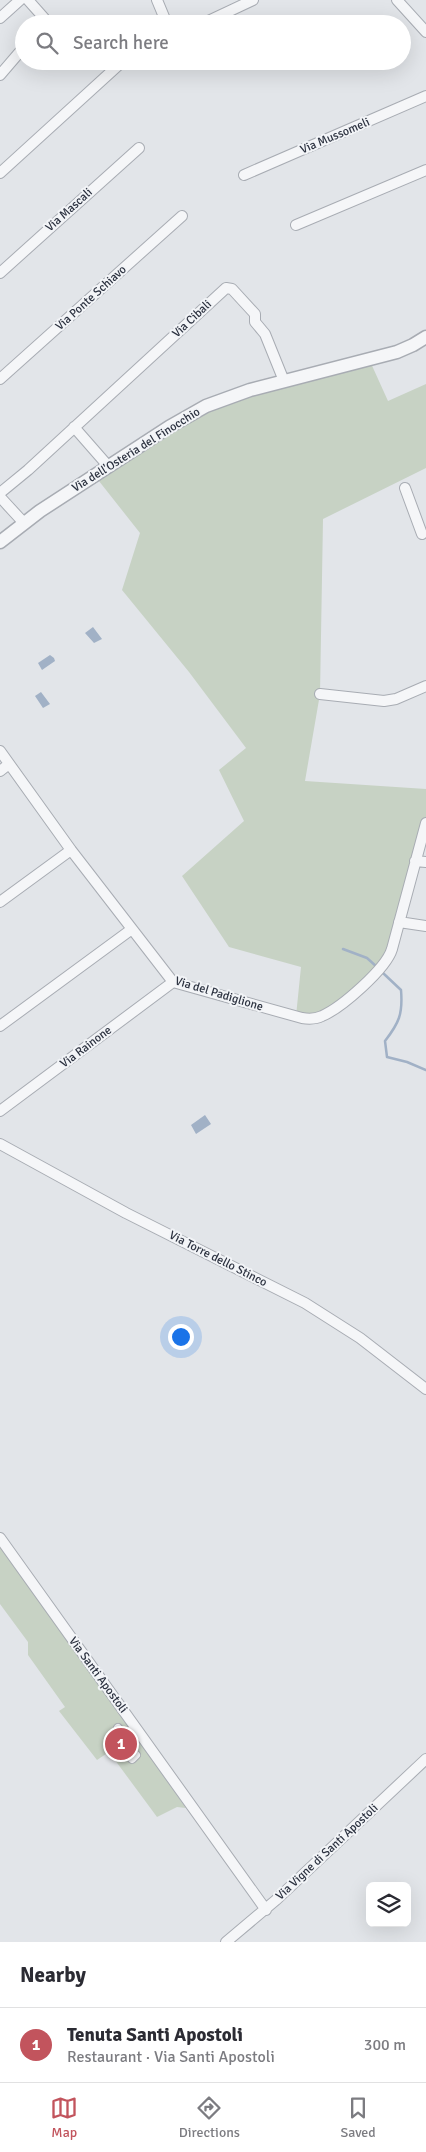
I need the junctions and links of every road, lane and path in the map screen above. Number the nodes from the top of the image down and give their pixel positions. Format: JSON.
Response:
{"nodes":[{"id":1,"x":20,"y":0,"type":"edge"},
{"id":2,"x":28,"y":0,"type":"edge"},
{"id":3,"x":156,"y":0,"type":"edge"},
{"id":4,"x":253,"y":0,"type":"edge"},
{"id":5,"x":397,"y":0,"type":"edge"},
{"id":6,"x":41,"y":15,"type":"edge"},
{"id":7,"x":163,"y":15,"type":"edge"},
{"id":8,"x":221,"y":15,"type":"edge"},
{"id":9,"x":411,"y":15,"type":"edge"},
{"id":10,"x":411,"y":15,"type":"edge"},
{"id":11,"x":0,"y":18,"type":"edge"},
{"id":12,"x":426,"y":32,"type":"edge"},
{"id":13,"x":15,"y":58,"type":"edge"},
{"id":14,"x":113,"y":70,"type":"edge"},
{"id":15,"x":0,"y":75,"type":"edge"},
{"id":16,"x":426,"y":96,"type":"edge"},
{"id":17,"x":139,"y":148,"type":"dead end"},
{"id":18,"x":426,"y":170,"type":"edge"},
{"id":19,"x":0,"y":173,"type":"edge"},
{"id":20,"x":244,"y":175,"type":"dead end"},
{"id":21,"x":182,"y":216,"type":"dead end"},
{"id":22,"x":296,"y":226,"type":"dead end"},
{"id":23,"x":0,"y":273,"type":"edge"},
{"id":24,"x":426,"y":337,"type":"edge"},
{"id":25,"x":0,"y":380,"type":"edge"},
{"id":26,"x":284,"y":381,"type":"junction"},
{"id":27,"x":74,"y":428,"type":"junction"},
{"id":28,"x":109,"y":467,"type":"junction"},
{"id":29,"x":405,"y":488,"type":"dead end"},
{"id":30,"x":0,"y":492,"type":"edge"},
{"id":31,"x":0,"y":497,"type":"edge"},
{"id":32,"x":24,"y":523,"type":"junction"},
{"id":33,"x":425,"y":537,"type":"edge"},
{"id":34,"x":0,"y":542,"type":"edge"},
{"id":35,"x":426,"y":686,"type":"edge"},
{"id":36,"x":320,"y":694,"type":"dead end"},
{"id":37,"x":0,"y":751,"type":"edge"},
{"id":38,"x":9,"y":764,"type":"junction"},
{"id":39,"x":0,"y":771,"type":"edge"},
{"id":40,"x":426,"y":823,"type":"edge"},
{"id":41,"x":71,"y":850,"type":"junction"},
{"id":42,"x":421,"y":861,"type":"edge"},
{"id":43,"x":0,"y":902,"type":"edge"},
{"id":44,"x":398,"y":922,"type":"junction"},
{"id":45,"x":426,"y":926,"type":"edge"},
{"id":46,"x":132,"y":929,"type":"junction"},
{"id":47,"x":173,"y":982,"type":"junction"},
{"id":48,"x":0,"y":1026,"type":"edge"},
{"id":49,"x":0,"y":1111,"type":"edge"},
{"id":50,"x":0,"y":1144,"type":"edge"},
{"id":51,"x":426,"y":1388,"type":"edge"},
{"id":52,"x":0,"y":1538,"type":"edge"},
{"id":53,"x":118,"y":1728,"type":"dead end"},
{"id":54,"x":130,"y":1731,"type":"dead end"},
{"id":55,"x":128,"y":1741,"type":"junction"},
{"id":56,"x":132,"y":1756,"type":"dead end"},
{"id":57,"x":426,"y":1758,"type":"edge"},
{"id":58,"x":266,"y":1910,"type":"junction"},
{"id":59,"x":226,"y":1942,"type":"edge"}],
"edges":[{"from":1,"to":11,"type":"street"},
{"from":2,"to":6,"type":"street"},
{"from":3,"to":7,"type":"street"},
{"from":4,"to":8,"type":"street"},
{"from":5,"to":9,"type":"street"},
{"from":10,"to":12,"type":"street"},
{"from":13,"to":15,"type":"street"},
{"from":14,"to":19,"type":"street"},
{"from":16,"to":20,"type":"street","name":"Via Mussomeli"},
{"from":17,"to":23,"type":"street","name":"Via Mascali"},
{"from":18,"to":22,"type":"street"},
{"from":21,"to":25,"type":"street","name":"Via Ponte Schiavo"},
{"from":24,"to":26,"type":"street","name":"Via dell'Osteria del Finocchio"},
{"from":26,"to":27,"type":"street","name":"Via Cibali"},
{"from":26,"to":28,"type":"street","name":"Via dell'Osteria del Finocchio"},
{"from":27,"to":28,"type":"street"},
{"from":27,"to":30,"type":"street","name":"Via Cibali"},
{"from":28,"to":32,"type":"street","name":"Via dell'Osteria del Finocchio"},
{"from":29,"to":33,"type":"street"},
{"from":31,"to":32,"type":"street"},
{"from":32,"to":34,"type":"street","name":"Via dell'Osteria del Finocchio"},
{"from":35,"to":36,"type":"street"},
{"from":37,"to":38,"type":"street","name":"Via del Padiglione"},
{"from":38,"to":39,"type":"street"},
{"from":38,"to":41,"type":"street","name":"Via del Padiglione"},
{"from":40,"to":42,"type":"street","name":"Via del Padiglione"},
{"from":41,"to":43,"type":"street"},
{"from":41,"to":46,"type":"street","name":"Via del Padiglione"},
{"from":42,"to":44,"type":"street","name":"Via del Padiglione"},
{"from":44,"to":45,"type":"street"},
{"from":44,"to":47,"type":"street","name":"Via del Padiglione"},
{"from":46,"to":47,"type":"street","name":"Via del Padiglione"},
{"from":46,"to":48,"type":"street"},
{"from":47,"to":49,"type":"street","name":"Via Rainone"},
{"from":50,"to":51,"type":"street","name":"Via Torre dello Stinco"},
{"from":52,"to":58,"type":"street","name":"Via Santi Apostoli"},
{"from":53,"to":55,"type":"street"},
{"from":54,"to":55,"type":"street"},
{"from":55,"to":56,"type":"street"},
{"from":57,"to":58,"type":"street","name":"Via Vigne di Santi Apostoli"},
{"from":58,"to":59,"type":"street","name":"Via Vigne di Santi Apostoli"}]}
